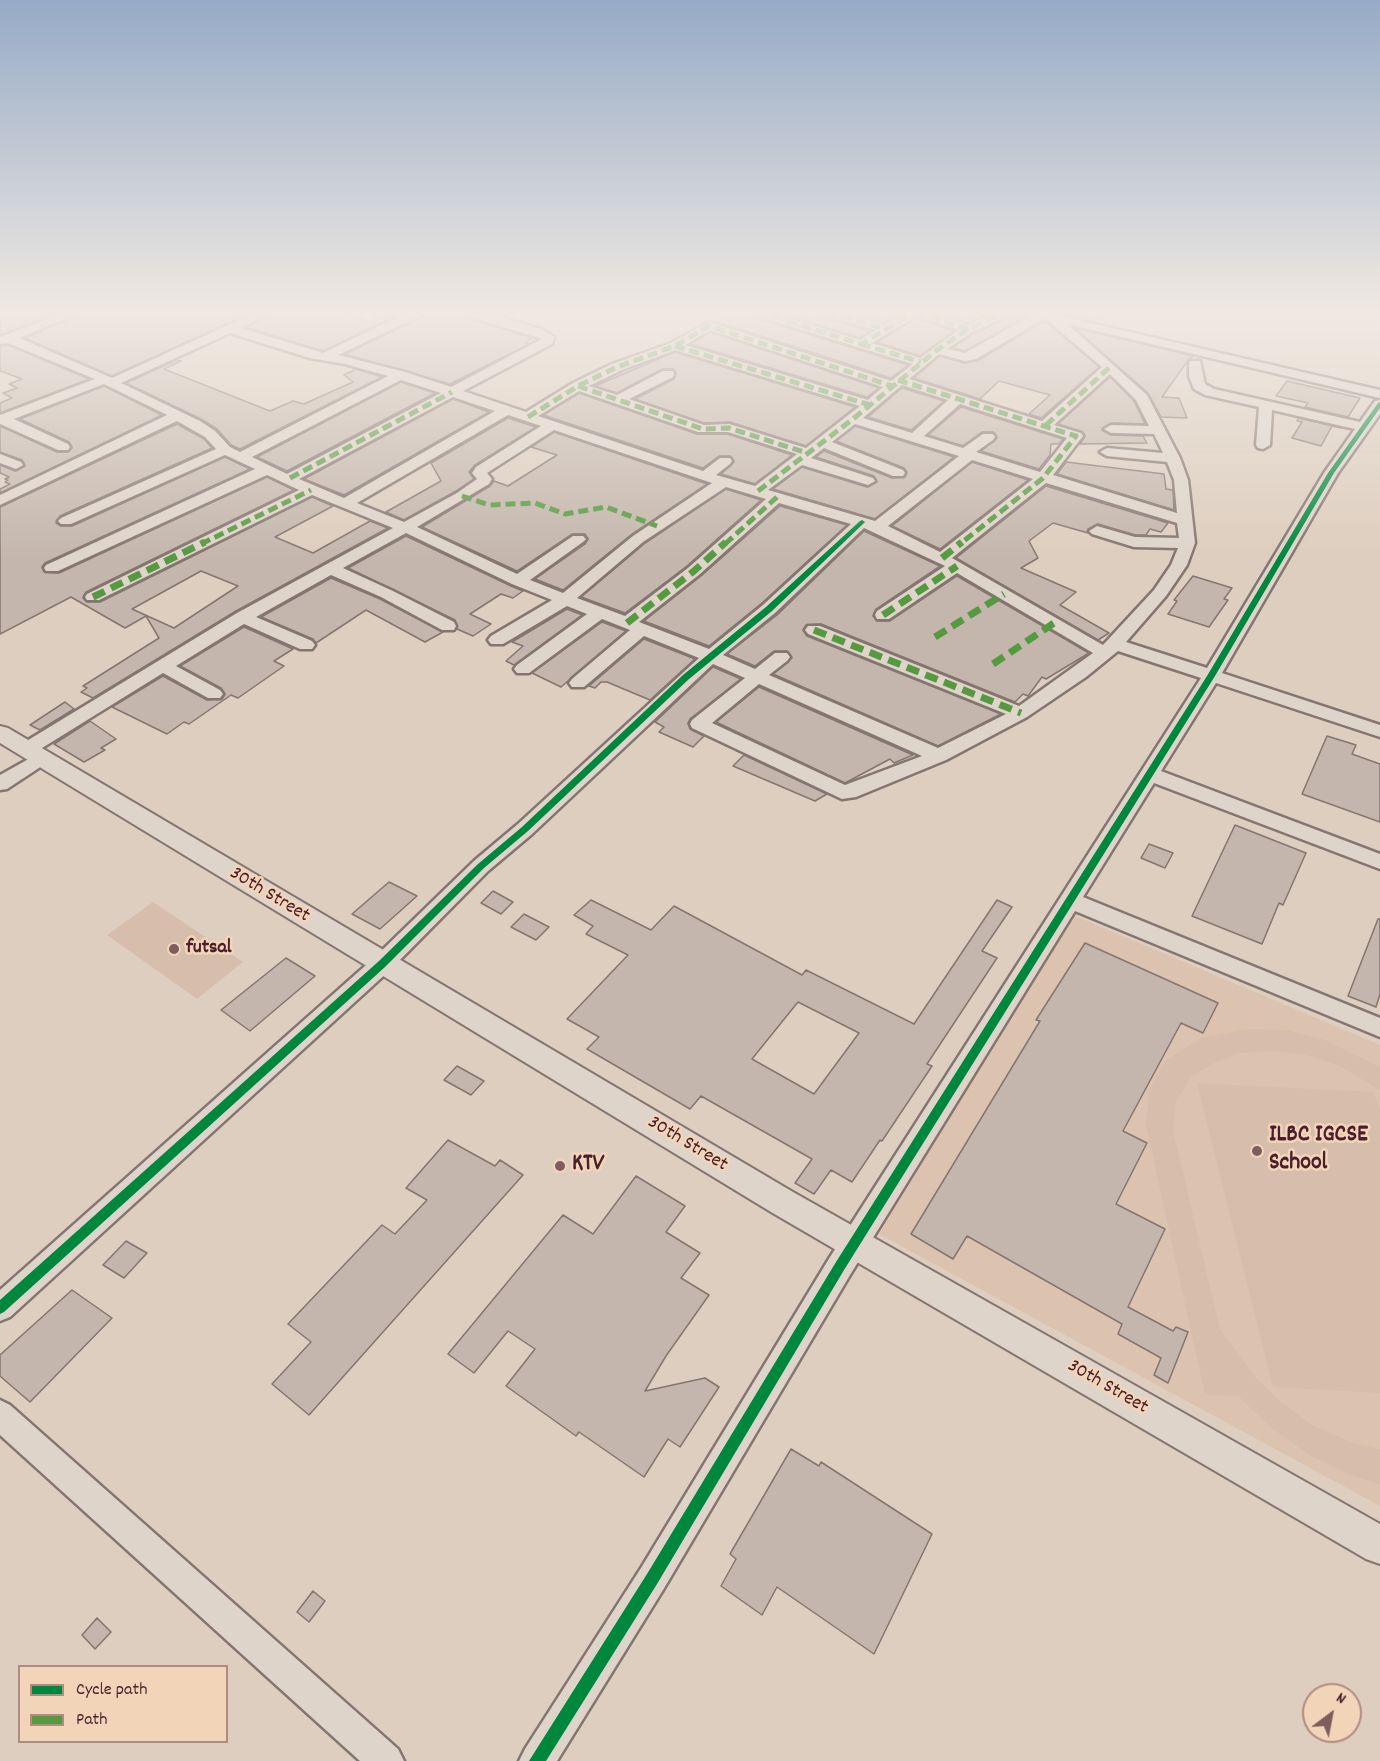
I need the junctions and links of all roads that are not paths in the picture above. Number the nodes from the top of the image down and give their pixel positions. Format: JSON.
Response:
{"nodes":[{"id":1,"x":71,"y":394,"type":"edge"},
{"id":2,"x":135,"y":394,"type":"edge"},
{"id":3,"x":363,"y":394,"type":"edge"},
{"id":4,"x":448,"y":394,"type":"edge"},
{"id":5,"x":459,"y":394,"type":"edge"},
{"id":6,"x":565,"y":394,"type":"edge"},
{"id":7,"x":601,"y":394,"type":"edge"},
{"id":8,"x":628,"y":394,"type":"edge"},
{"id":9,"x":834,"y":394,"type":"edge"},
{"id":10,"x":882,"y":394,"type":"edge"},
{"id":11,"x":938,"y":394,"type":"edge"},
{"id":12,"x":1081,"y":394,"type":"edge"},
{"id":13,"x":1138,"y":394,"type":"edge"},
{"id":14,"x":1221,"y":394,"type":"edge"},
{"id":15,"x":957,"y":399,"type":"junction"},
{"id":16,"x":617,"y":400,"type":"junction"},
{"id":17,"x":1380,"y":404,"type":"edge"},
{"id":18,"x":870,"y":405,"type":"junction"},
{"id":19,"x":1266,"y":405,"type":"junction"},
{"id":20,"x":507,"y":410,"type":"junction"},
{"id":21,"x":178,"y":415,"type":"junction"},
{"id":22,"x":528,"y":417,"type":"junction"},
{"id":23,"x":1,"y":419,"type":"edge"},
{"id":24,"x":853,"y":419,"type":"junction"},
{"id":25,"x":553,"y":425,"type":"junction"},
{"id":26,"x":1047,"y":425,"type":"junction"},
{"id":27,"x":1111,"y":426,"type":"dead end"},
{"id":28,"x":1157,"y":427,"type":"junction"},
{"id":29,"x":1363,"y":428,"type":"junction"},
{"id":30,"x":988,"y":436,"type":"dead end"},
{"id":31,"x":914,"y":438,"type":"junction"},
{"id":32,"x":821,"y":442,"type":"junction"},
{"id":33,"x":1263,"y":445,"type":"dead end"},
{"id":34,"x":63,"y":447,"type":"dead end"},
{"id":35,"x":225,"y":450,"type":"junction"},
{"id":36,"x":1107,"y":452,"type":"dead end"},
{"id":37,"x":968,"y":454,"type":"junction"},
{"id":38,"x":803,"y":456,"type":"junction"},
{"id":39,"x":241,"y":457,"type":"junction"},
{"id":40,"x":0,"y":458,"type":"edge"},
{"id":41,"x":1173,"y":458,"type":"junction"},
{"id":42,"x":725,"y":461,"type":"dead end"},
{"id":43,"x":16,"y":465,"type":"dead end"},
{"id":44,"x":268,"y":469,"type":"junction"},
{"id":45,"x":898,"y":473,"type":"dead end"},
{"id":46,"x":705,"y":476,"type":"junction"},
{"id":47,"x":290,"y":478,"type":"junction"},
{"id":48,"x":1042,"y":478,"type":"junction"},
{"id":49,"x":868,"y":481,"type":"dead end"},
{"id":50,"x":723,"y":482,"type":"junction"},
{"id":51,"x":310,"y":490,"type":"junction"},
{"id":52,"x":758,"y":491,"type":"junction"},
{"id":53,"x":777,"y":497,"type":"junction"},
{"id":54,"x":0,"y":501,"type":"edge"},
{"id":55,"x":344,"y":504,"type":"junction"},
{"id":56,"x":66,"y":521,"type":"dead end"},
{"id":57,"x":1186,"y":521,"type":"junction"},
{"id":58,"x":869,"y":524,"type":"junction"},
{"id":59,"x":407,"y":528,"type":"junction"},
{"id":60,"x":1097,"y":531,"type":"dead end"},
{"id":61,"x":578,"y":539,"type":"dead end"},
{"id":62,"x":1186,"y":543,"type":"junction"},
{"id":63,"x":949,"y":562,"type":"junction"},
{"id":64,"x":52,"y":568,"type":"dead end"},
{"id":65,"x":329,"y":568,"type":"junction"},
{"id":66,"x":518,"y":581,"type":"junction"},
{"id":67,"x":93,"y":597,"type":"dead end"},
{"id":68,"x":564,"y":600,"type":"junction"},
{"id":69,"x":598,"y":613,"type":"junction"},
{"id":70,"x":883,"y":615,"type":"dead end"},
{"id":71,"x":243,"y":617,"type":"junction"},
{"id":72,"x":635,"y":625,"type":"junction"},
{"id":73,"x":447,"y":626,"type":"dead end"},
{"id":74,"x":814,"y":630,"type":"dead end"},
{"id":75,"x":497,"y":640,"type":"dead end"},
{"id":76,"x":306,"y":645,"type":"dead end"},
{"id":77,"x":1110,"y":649,"type":"junction"},
{"id":78,"x":711,"y":657,"type":"junction"},
{"id":79,"x":781,"y":657,"type":"dead end"},
{"id":80,"x":165,"y":667,"type":"junction"},
{"id":81,"x":523,"y":669,"type":"dead end"},
{"id":82,"x":1211,"y":675,"type":"junction"},
{"id":83,"x":758,"y":677,"type":"junction"},
{"id":84,"x":579,"y":683,"type":"dead end"},
{"id":85,"x":214,"y":694,"type":"dead end"},
{"id":86,"x":1021,"y":713,"type":"junction"},
{"id":87,"x":1380,"y":731,"type":"edge"},
{"id":88,"x":0,"y":734,"type":"edge"},
{"id":89,"x":34,"y":754,"type":"junction"},
{"id":90,"x":939,"y":756,"type":"junction"},
{"id":91,"x":1149,"y":774,"type":"junction"},
{"id":92,"x":0,"y":784,"type":"edge"},
{"id":93,"x":1380,"y":862,"type":"edge"},
{"id":94,"x":1070,"y":900,"type":"junction"},
{"id":95,"x":382,"y":964,"type":"junction"},
{"id":96,"x":1380,"y":1029,"type":"edge"},
{"id":97,"x":854,"y":1244,"type":"junction"},
{"id":98,"x":0,"y":1308,"type":"edge"},
{"id":99,"x":0,"y":1415,"type":"edge"},
{"id":100,"x":1380,"y":1545,"type":"edge"},
{"id":101,"x":386,"y":1761,"type":"edge"},
{"id":102,"x":537,"y":1761,"type":"edge"}],
"edges":[{"from":1,"to":23,"type":"street"},
{"from":2,"to":21,"type":"street"},
{"from":3,"to":39,"type":"street"},
{"from":4,"to":47,"type":"street"},
{"from":5,"to":20,"type":"street"},
{"from":6,"to":22,"type":"street"},
{"from":7,"to":16,"type":"street"},
{"from":8,"to":16,"type":"street"},
{"from":9,"to":18,"type":"street"},
{"from":10,"to":18,"type":"street"},
{"from":11,"to":15,"type":"street"},
{"from":12,"to":26,"type":"street"},
{"from":13,"to":28,"type":"street"},
{"from":14,"to":19,"type":"street"},
{"from":15,"to":26,"type":"street"},
{"from":15,"to":31,"type":"street"},
{"from":16,"to":38,"type":"street"},
{"from":17,"to":29,"type":"street"},
{"from":18,"to":24,"type":"street"},
{"from":19,"to":29,"type":"street"},
{"from":19,"to":33,"type":"street"},
{"from":20,"to":22,"type":"street"},
{"from":20,"to":55,"type":"street"},
{"from":21,"to":35,"type":"street"},
{"from":21,"to":54,"type":"street"},
{"from":22,"to":25,"type":"street"},
{"from":23,"to":34,"type":"street"},
{"from":24,"to":31,"type":"street"},
{"from":24,"to":32,"type":"street"},
{"from":25,"to":46,"type":"street"},
{"from":25,"to":59,"type":"street"},
{"from":26,"to":48,"type":"street"},
{"from":27,"to":28,"type":"street"},
{"from":28,"to":41,"type":"street"},
{"from":29,"to":82,"type":"street"},
{"from":30,"to":37,"type":"street"},
{"from":31,"to":37,"type":"street"},
{"from":32,"to":38,"type":"street"},
{"from":32,"to":45,"type":"street"},
{"from":35,"to":39,"type":"street"},
{"from":35,"to":56,"type":"street"},
{"from":36,"to":41,"type":"street"},
{"from":37,"to":48,"type":"street"},
{"from":37,"to":58,"type":"street"},
{"from":38,"to":49,"type":"street"},
{"from":38,"to":52,"type":"street"},
{"from":39,"to":44,"type":"street"},
{"from":40,"to":43,"type":"street"},
{"from":41,"to":57,"type":"street"},
{"from":42,"to":46,"type":"street"},
{"from":44,"to":47,"type":"street"},
{"from":44,"to":64,"type":"street"},
{"from":46,"to":50,"type":"street"},
{"from":47,"to":51,"type":"street"},
{"from":48,"to":57,"type":"street"},
{"from":48,"to":63,"type":"street"},
{"from":50,"to":52,"type":"street"},
{"from":50,"to":68,"type":"street"},
{"from":51,"to":55,"type":"street"},
{"from":51,"to":67,"type":"street"},
{"from":52,"to":53,"type":"street"},
{"from":53,"to":58,"type":"street"},
{"from":53,"to":72,"type":"street"},
{"from":55,"to":59,"type":"street"},
{"from":57,"to":62,"type":"street"},
{"from":58,"to":63,"type":"street"},
{"from":58,"to":78,"type":"street"},
{"from":59,"to":65,"type":"street"},
{"from":59,"to":66,"type":"street"},
{"from":60,"to":62,"type":"street"},
{"from":61,"to":66,"type":"street"},
{"from":62,"to":77,"type":"street"},
{"from":63,"to":70,"type":"street"},
{"from":63,"to":77,"type":"street"},
{"from":65,"to":71,"type":"street"},
{"from":65,"to":73,"type":"street"},
{"from":66,"to":68,"type":"street"},
{"from":68,"to":69,"type":"street"},
{"from":68,"to":75,"type":"street"},
{"from":69,"to":72,"type":"street"},
{"from":69,"to":81,"type":"street"},
{"from":71,"to":76,"type":"street"},
{"from":71,"to":80,"type":"street"},
{"from":72,"to":78,"type":"street"},
{"from":72,"to":84,"type":"street"},
{"from":74,"to":86,"type":"street"},
{"from":77,"to":82,"type":"street"},
{"from":77,"to":86,"type":"street"},
{"from":78,"to":83,"type":"street"},
{"from":78,"to":95,"type":"street"},
{"from":79,"to":83,"type":"street"},
{"from":80,"to":85,"type":"street"},
{"from":80,"to":89,"type":"street"},
{"from":82,"to":87,"type":"street"},
{"from":82,"to":91,"type":"street"},
{"from":83,"to":90,"type":"street"},
{"from":83,"to":90,"type":"street"},
{"from":86,"to":90,"type":"street"},
{"from":88,"to":89,"type":"main road","name":"30th Street"},
{"from":89,"to":92,"type":"street"},
{"from":89,"to":95,"type":"main road","name":"30th Street"},
{"from":91,"to":93,"type":"street"},
{"from":91,"to":94,"type":"street"},
{"from":94,"to":96,"type":"street"},
{"from":94,"to":97,"type":"street"},
{"from":95,"to":97,"type":"main road","name":"30th Street"},
{"from":95,"to":98,"type":"street"},
{"from":97,"to":100,"type":"main road","name":"30th Street"},
{"from":97,"to":102,"type":"street"},
{"from":99,"to":101,"type":"street"}]}
